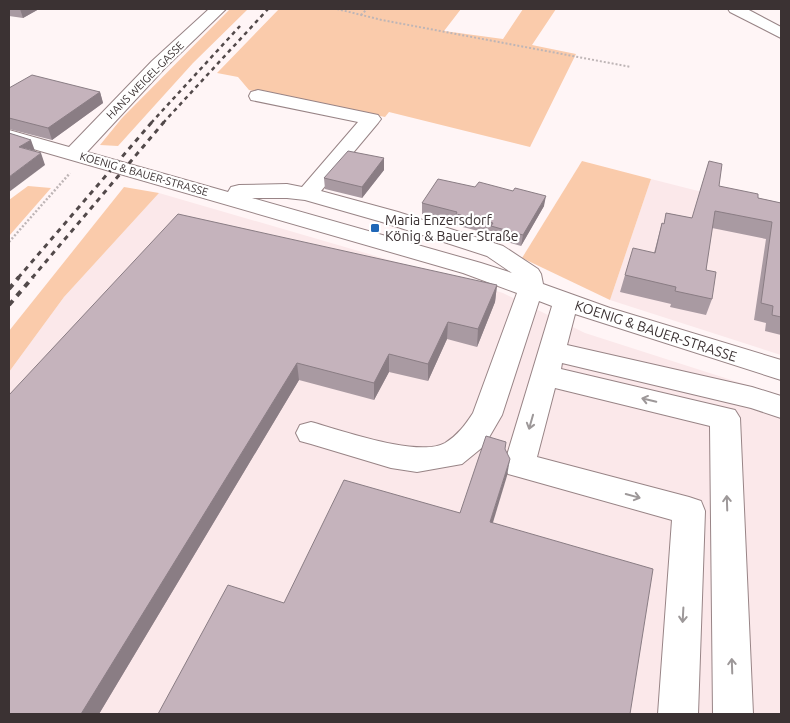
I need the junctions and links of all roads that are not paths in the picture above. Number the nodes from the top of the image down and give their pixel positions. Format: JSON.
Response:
{"nodes":[{"id":1,"x":218,"y":9,"type":"edge"},
{"id":2,"x":738,"y":9,"type":"edge"},
{"id":3,"x":781,"y":33,"type":"edge"},
{"id":4,"x":258,"y":96,"type":"dead end"},
{"id":5,"x":9,"y":136,"type":"edge"},
{"id":6,"x":73,"y":154,"type":"junction"},
{"id":7,"x":215,"y":193,"type":"junction"},
{"id":8,"x":307,"y":194,"type":"junction"},
{"id":9,"x":531,"y":288,"type":"junction"},
{"id":10,"x":566,"y":301,"type":"junction"},
{"id":11,"x":549,"y":363,"type":"junction"},
{"id":12,"x":781,"y":370,"type":"edge"},
{"id":13,"x":781,"y":407,"type":"edge"},
{"id":14,"x":311,"y":433,"type":"dead end"},
{"id":15,"x":678,"y":714,"type":"edge"},
{"id":16,"x":733,"y":714,"type":"edge"}],
"edges":[{"from":1,"to":6,"type":"street","name":"HANS WEIGEL-GASSE"},
{"from":2,"to":3,"type":"street"},
{"from":4,"to":8,"type":"street"},
{"from":5,"to":6,"type":"street","name":"KOENIG & BAUER-STRASSE"},
{"from":6,"to":7,"type":"street","name":"KOENIG & BAUER-STRASSE"},
{"from":7,"to":8,"type":"street","name":"KOENIG & BAUER-STRASSE"},
{"from":7,"to":9,"type":"street","name":"KOENIG & BAUER-STRASSE"},
{"from":8,"to":9,"type":"street","name":"KOENIG & BAUER-STRASSE"},
{"from":9,"to":10,"type":"street","name":"KOENIG & BAUER-STRASSE"},
{"from":9,"to":14,"type":"street"},
{"from":10,"to":11,"type":"street"},
{"from":10,"to":12,"type":"street","name":"KOENIG & BAUER-STRASSE"},
{"from":11,"to":13,"type":"street"},
{"from":11,"to":15,"type":"street","one_way":true},
{"from":16,"to":11,"type":"street","one_way":true}]}
